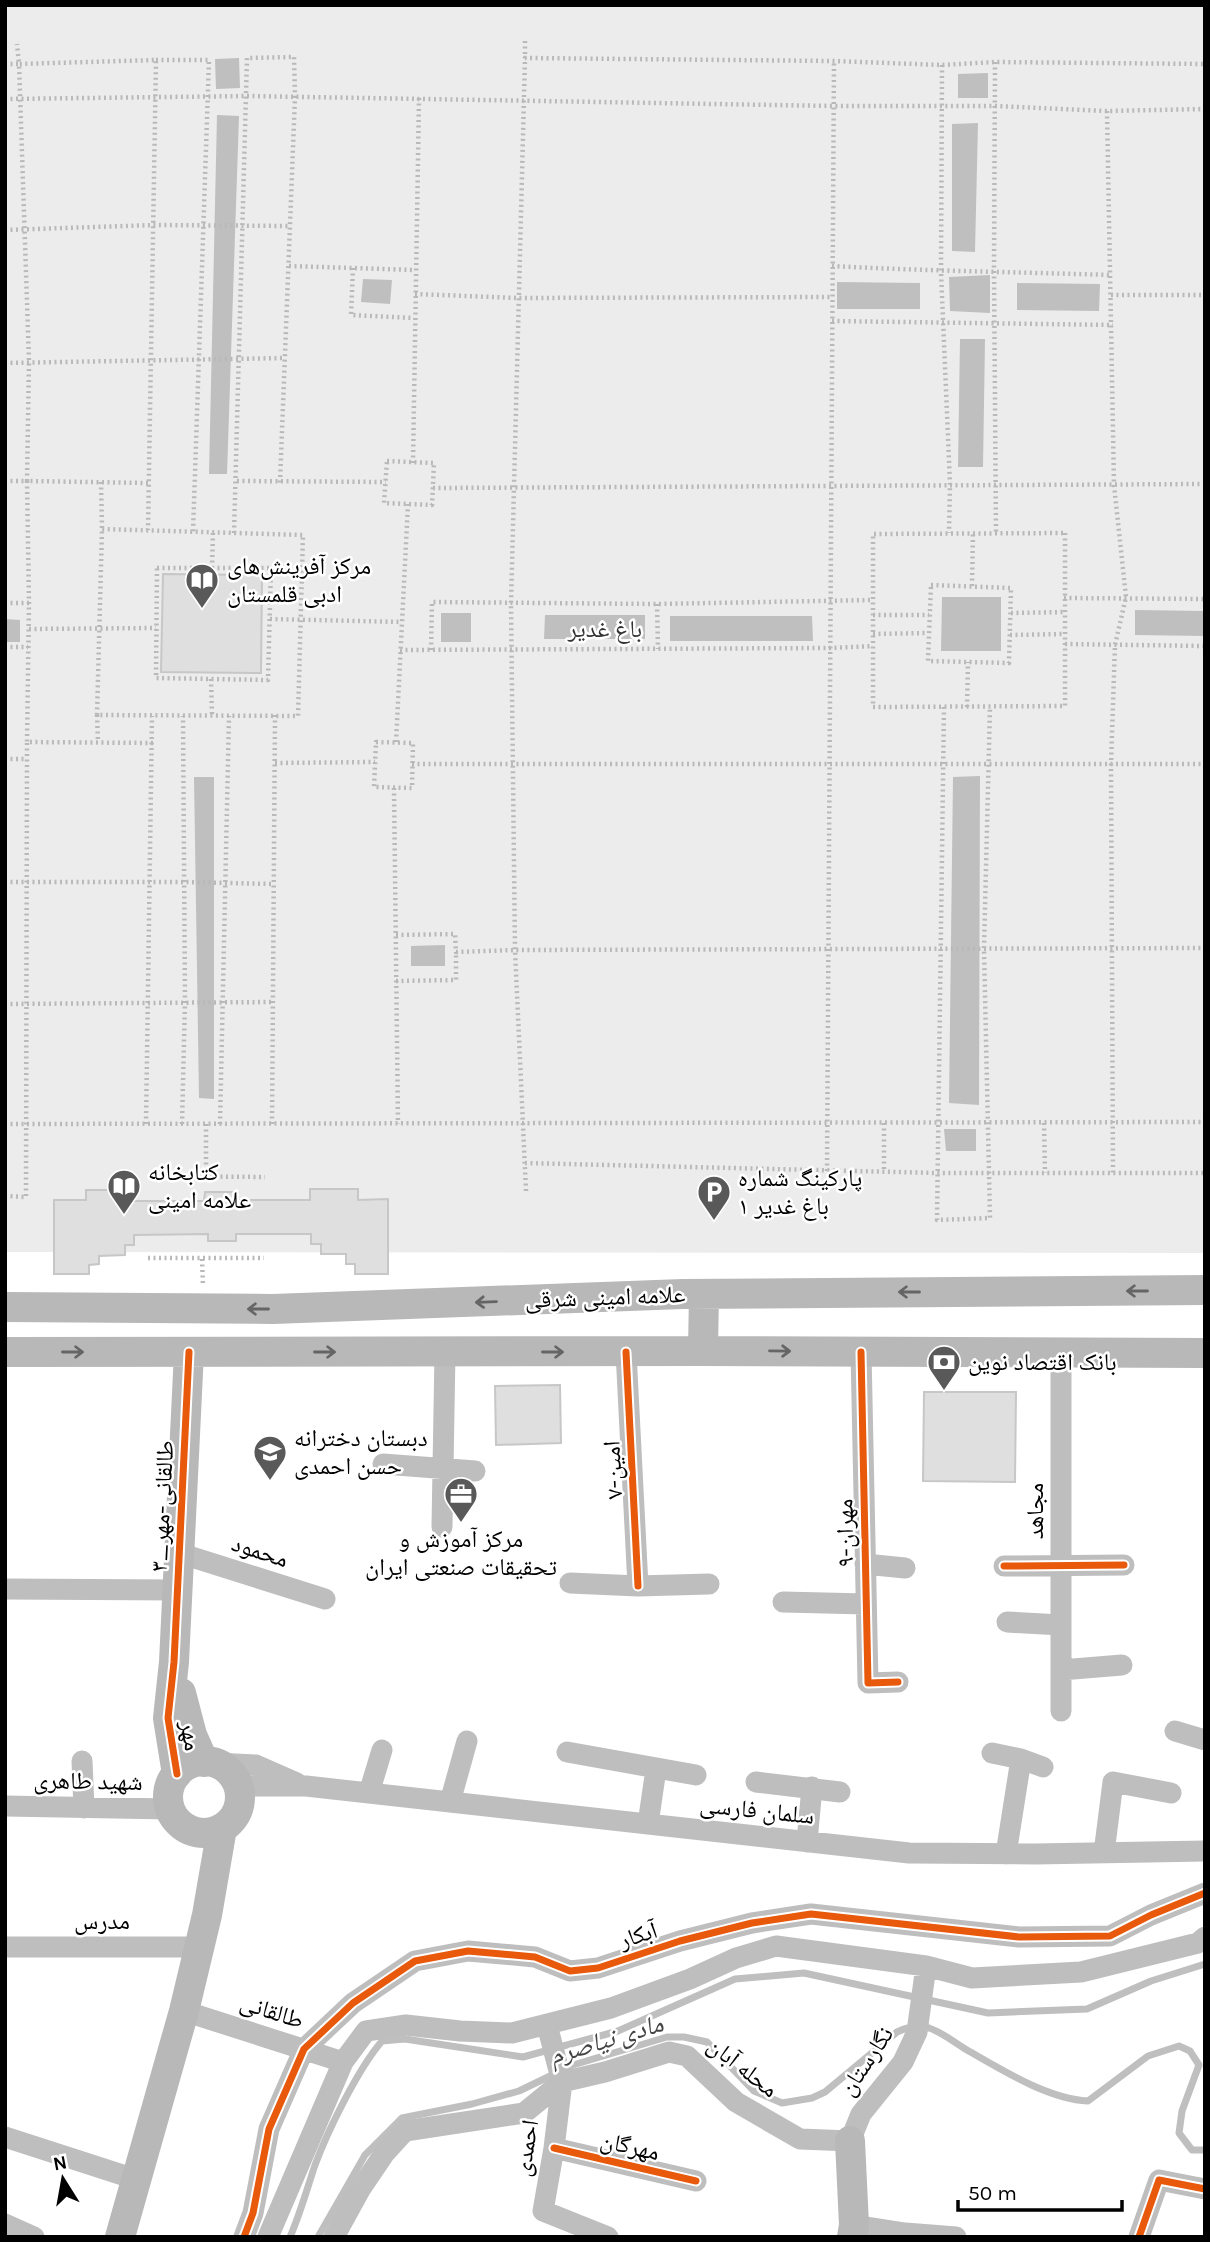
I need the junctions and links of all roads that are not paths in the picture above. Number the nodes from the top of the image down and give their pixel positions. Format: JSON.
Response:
{"nodes":[{"id":1,"x":1205,"y":1290,"type":"edge"},
{"id":2,"x":704,"y":1294,"type":"junction"},
{"id":3,"x":5,"y":1307,"type":"edge"},
{"id":4,"x":703,"y":1350,"type":"junction"},
{"id":5,"x":5,"y":1352,"type":"edge"},
{"id":6,"x":189,"y":1352,"type":"junction"},
{"id":7,"x":445,"y":1352,"type":"junction"},
{"id":8,"x":626,"y":1352,"type":"junction"},
{"id":9,"x":861,"y":1352,"type":"junction"},
{"id":10,"x":1061,"y":1353,"type":"junction"},
{"id":11,"x":1205,"y":1353,"type":"edge"},
{"id":12,"x":383,"y":1464,"type":"dead end"},
{"id":13,"x":443,"y":1469,"type":"junction"},
{"id":14,"x":475,"y":1471,"type":"dead end"},
{"id":15,"x":443,"y":1527,"type":"dead end"},
{"id":16,"x":179,"y":1553,"type":"junction"},
{"id":17,"x":865,"y":1564,"type":"junction"},
{"id":18,"x":1124,"y":1565,"type":"dead end"},
{"id":19,"x":1003,"y":1566,"type":"dead end"},
{"id":20,"x":1061,"y":1567,"type":"junction"},
{"id":21,"x":905,"y":1568,"type":"dead end"},
{"id":22,"x":570,"y":1583,"type":"dead end"},
{"id":23,"x":709,"y":1584,"type":"dead end"},
{"id":24,"x":638,"y":1586,"type":"junction"},
{"id":25,"x":5,"y":1589,"type":"edge"},
{"id":26,"x":177,"y":1590,"type":"junction"},
{"id":27,"x":325,"y":1600,"type":"dead end"},
{"id":28,"x":783,"y":1602,"type":"dead end"},
{"id":29,"x":866,"y":1604,"type":"junction"},
{"id":30,"x":1007,"y":1622,"type":"dead end"},
{"id":31,"x":1061,"y":1625,"type":"junction"},
{"id":32,"x":174,"y":1662,"type":"joint"},
{"id":33,"x":1122,"y":1665,"type":"dead end"},
{"id":34,"x":1061,"y":1670,"type":"junction"},
{"id":35,"x":898,"y":1682,"type":"dead end"},
{"id":36,"x":1061,"y":1711,"type":"dead end"},
{"id":37,"x":1175,"y":1731,"type":"dead end"},
{"id":38,"x":1205,"y":1740,"type":"edge"},
{"id":39,"x":467,"y":1741,"type":"dead end"},
{"id":40,"x":382,"y":1750,"type":"dead end"},
{"id":41,"x":567,"y":1752,"type":"dead end"},
{"id":42,"x":992,"y":1754,"type":"dead end"},
{"id":43,"x":1021,"y":1759,"type":"junction"},
{"id":44,"x":82,"y":1760,"type":"dead end"},
{"id":45,"x":199,"y":1766,"type":"junction"},
{"id":46,"x":1043,"y":1767,"type":"dead end"},
{"id":47,"x":656,"y":1769,"type":"junction"},
{"id":48,"x":696,"y":1775,"type":"dead end"},
{"id":49,"x":756,"y":1782,"type":"dead end"},
{"id":50,"x":238,"y":1786,"type":"junction"},
{"id":51,"x":306,"y":1786,"type":"junction"},
{"id":52,"x":812,"y":1787,"type":"junction"},
{"id":53,"x":840,"y":1792,"type":"dead end"},
{"id":54,"x":369,"y":1793,"type":"junction"},
{"id":55,"x":1171,"y":1793,"type":"dead end"},
{"id":56,"x":450,"y":1802,"type":"junction"},
{"id":57,"x":5,"y":1806,"type":"edge"},
{"id":58,"x":84,"y":1808,"type":"junction"},
{"id":59,"x":177,"y":1818,"type":"junction"},
{"id":60,"x":648,"y":1824,"type":"junction"},
{"id":61,"x":222,"y":1828,"type":"junction"},
{"id":62,"x":807,"y":1842,"type":"junction"},
{"id":63,"x":1205,"y":1851,"type":"edge"},
{"id":64,"x":1104,"y":1853,"type":"junction"},
{"id":65,"x":1006,"y":1854,"type":"junction"},
{"id":66,"x":1205,"y":1893,"type":"edge"},
{"id":67,"x":207,"y":1915,"type":"junction"},
{"id":68,"x":1205,"y":1937,"type":"edge"},
{"id":69,"x":5,"y":1947,"type":"edge"},
{"id":70,"x":200,"y":1947,"type":"junction"},
{"id":71,"x":926,"y":1966,"type":"junction"},
{"id":72,"x":184,"y":2011,"type":"junction"},
{"id":73,"x":547,"y":2025,"type":"junction"},
{"id":74,"x":304,"y":2049,"type":"junction"},
{"id":75,"x":343,"y":2062,"type":"junction"},
{"id":76,"x":562,"y":2082,"type":"junction"},
{"id":77,"x":5,"y":2137,"type":"edge"},
{"id":78,"x":850,"y":2141,"type":"junction"},
{"id":79,"x":554,"y":2148,"type":"junction"},
{"id":80,"x":135,"y":2179,"type":"junction"},
{"id":81,"x":696,"y":2181,"type":"dead end"},
{"id":82,"x":1205,"y":2189,"type":"edge"},
{"id":83,"x":5,"y":2224,"type":"edge"},
{"id":84,"x":854,"y":2232,"type":"edge"},
{"id":85,"x":269,"y":2236,"type":"edge"},
{"id":86,"x":34,"y":2237,"type":"edge"},
{"id":87,"x":120,"y":2237,"type":"edge"},
{"id":88,"x":244,"y":2237,"type":"edge"},
{"id":89,"x":334,"y":2237,"type":"edge"},
{"id":90,"x":608,"y":2237,"type":"edge"},
{"id":91,"x":956,"y":2237,"type":"edge"},
{"id":92,"x":1139,"y":2237,"type":"edge"}],
"edges":[{"from":1,"to":2,"type":"main road","name":"علامه امینی شرقی","one_way":true},
{"from":2,"to":3,"type":"main road","name":"علامه امینی شرقی","one_way":true},
{"from":2,"to":4,"type":"main road"},
{"from":4,"to":8,"type":"main road"},
{"from":4,"to":9,"type":"main road","one_way":true},
{"from":5,"to":6,"type":"main road","one_way":true},
{"from":6,"to":7,"type":"main road","one_way":true},
{"from":6,"to":16,"type":"main road","name":"۳_طالقانی-مهر"},
{"from":7,"to":8,"type":"main road","one_way":true},
{"from":7,"to":13,"type":"street"},
{"from":8,"to":24,"type":"street","name":"۷-امین"},
{"from":9,"to":10,"type":"main road"},
{"from":9,"to":17,"type":"street","name":"۹-مهران"},
{"from":10,"to":11,"type":"main road"},
{"from":10,"to":20,"type":"street","name":"مجاهد"},
{"from":12,"to":13,"type":"street"},
{"from":13,"to":14,"type":"street"},
{"from":13,"to":15,"type":"street"},
{"from":16,"to":26,"type":"main road","name":"۳_طالقانی-مهر"},
{"from":16,"to":27,"type":"street","name":"محمود"},
{"from":17,"to":21,"type":"street"},
{"from":17,"to":29,"type":"street","name":"۹-مهران"},
{"from":18,"to":20,"type":"street"},
{"from":19,"to":20,"type":"street"},
{"from":20,"to":31,"type":"street","name":"مجاهد"},
{"from":22,"to":24,"type":"street"},
{"from":23,"to":24,"type":"street"},
{"from":25,"to":26,"type":"street"},
{"from":26,"to":32,"type":"main road","name":"۳_طالقانی-مهر"},
{"from":28,"to":29,"type":"street"},
{"from":29,"to":35,"type":"street","name":"۹-مهران"},
{"from":30,"to":31,"type":"street"},
{"from":31,"to":34,"type":"street","name":"مجاهد"},
{"from":32,"to":45,"type":"main road","name":"مهر"},
{"from":33,"to":34,"type":"street"},
{"from":34,"to":36,"type":"street","name":"مجاهد"},
{"from":37,"to":38,"type":"street"},
{"from":39,"to":56,"type":"street"},
{"from":40,"to":54,"type":"street"},
{"from":41,"to":47,"type":"street"},
{"from":42,"to":43,"type":"street"},
{"from":43,"to":46,"type":"street"},
{"from":43,"to":65,"type":"street"},
{"from":44,"to":58,"type":"street"},
{"from":45,"to":50,"type":"main road"},
{"from":45,"to":51,"type":"street","name":"سلمان فارسی"},
{"from":45,"to":59,"type":"main road"},
{"from":47,"to":48,"type":"street"},
{"from":47,"to":60,"type":"street"},
{"from":49,"to":52,"type":"street"},
{"from":50,"to":51,"type":"street","name":"سلمان فارسی"},
{"from":50,"to":61,"type":"main road"},
{"from":51,"to":54,"type":"street","name":"سلمان فارسی"},
{"from":52,"to":53,"type":"street"},
{"from":52,"to":62,"type":"street"},
{"from":54,"to":56,"type":"street","name":"سلمان فارسی"},
{"from":55,"to":64,"type":"street"},
{"from":56,"to":60,"type":"street","name":"سلمان فارسی"},
{"from":57,"to":58,"type":"street","name":"شهید طاهری"},
{"from":58,"to":59,"type":"street","name":"شهید طاهری"},
{"from":59,"to":61,"type":"main road"},
{"from":59,"to":67,"type":"main road"},
{"from":60,"to":62,"type":"street","name":"سلمان فارسی"},
{"from":61,"to":67,"type":"main road"},
{"from":62,"to":65,"type":"street","name":"سلمان فارسی"},
{"from":63,"to":64,"type":"street","name":"سلمان فارسی"},
{"from":64,"to":65,"type":"street","name":"سلمان فارسی"},
{"from":66,"to":74,"type":"street","name":"آبکار"},
{"from":67,"to":70,"type":"main road"},
{"from":68,"to":71,"type":"street"},
{"from":69,"to":70,"type":"street","name":"مدرس"},
{"from":70,"to":72,"type":"main road"},
{"from":71,"to":73,"type":"street"},
{"from":71,"to":78,"type":"street","name":"نگارستان"},
{"from":72,"to":74,"type":"street","name":"طالقانی"},
{"from":72,"to":80,"type":"main road"},
{"from":73,"to":75,"type":"street"},
{"from":73,"to":76,"type":"street","name":"احمدی"},
{"from":74,"to":75,"type":"street","name":"طالقانی"},
{"from":74,"to":88,"type":"street","name":"آبکار"},
{"from":75,"to":85,"type":"street"},
{"from":76,"to":78,"type":"street","name":"محله آبان"},
{"from":76,"to":79,"type":"street","name":"احمدی"},
{"from":76,"to":89,"type":"street"},
{"from":77,"to":80,"type":"street"},
{"from":78,"to":84,"type":"main road"},
{"from":79,"to":81,"type":"street","name":"مهرگان"},
{"from":79,"to":90,"type":"street","name":"احمدی"},
{"from":80,"to":87,"type":"main road"},
{"from":82,"to":92,"type":"street"},
{"from":83,"to":86,"type":"street"},
{"from":84,"to":91,"type":"street"}]}
